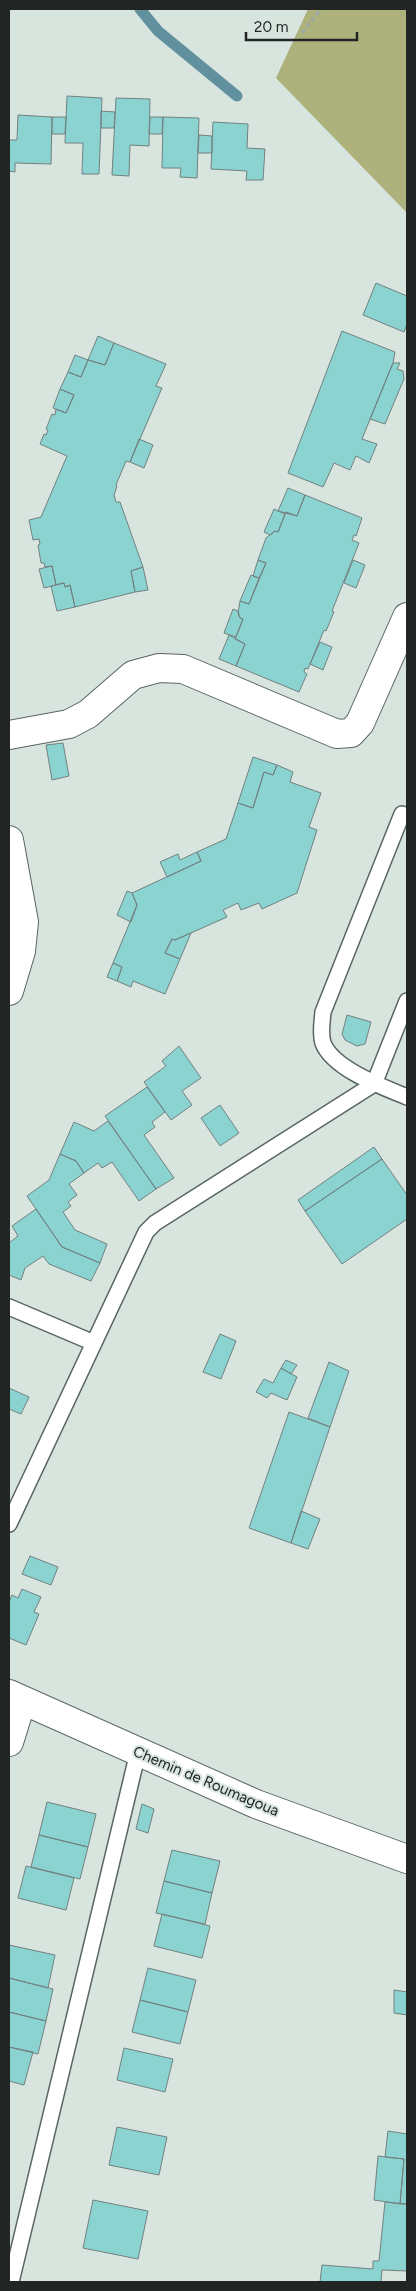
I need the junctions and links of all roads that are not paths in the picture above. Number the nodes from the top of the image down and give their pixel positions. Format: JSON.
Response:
{"nodes":[{"id":1,"x":407,"y":617,"type":"edge"},
{"id":2,"x":9,"y":735,"type":"edge"},
{"id":3,"x":402,"y":814,"type":"dead end"},
{"id":4,"x":9,"y":840,"type":"edge"},
{"id":5,"x":9,"y":991,"type":"edge"},
{"id":6,"x":407,"y":1001,"type":"edge"},
{"id":7,"x":374,"y":1084,"type":"junction"},
{"id":8,"x":407,"y":1097,"type":"edge"},
{"id":9,"x":9,"y":1307,"type":"edge"},
{"id":10,"x":94,"y":1343,"type":"junction"},
{"id":11,"x":9,"y":1524,"type":"edge"},
{"id":12,"x":15,"y":1697,"type":"edge"},
{"id":13,"x":9,"y":1742,"type":"edge"},
{"id":14,"x":138,"y":1752,"type":"junction"},
{"id":15,"x":407,"y":1859,"type":"edge"},
{"id":16,"x":11,"y":2282,"type":"edge"}],
"edges":[{"from":1,"to":2,"type":"street"},
{"from":3,"to":7,"type":"lane"},
{"from":4,"to":5,"type":"street"},
{"from":6,"to":7,"type":"lane"},
{"from":7,"to":8,"type":"lane"},
{"from":7,"to":10,"type":"lane"},
{"from":9,"to":10,"type":"lane"},
{"from":10,"to":11,"type":"lane"},
{"from":12,"to":13,"type":"street"},
{"from":12,"to":14,"type":"street","name":"Chemin de Roumagoua"},
{"from":14,"to":15,"type":"street","name":"Chemin de Roumagoua"},
{"from":14,"to":16,"type":"lane"}]}
